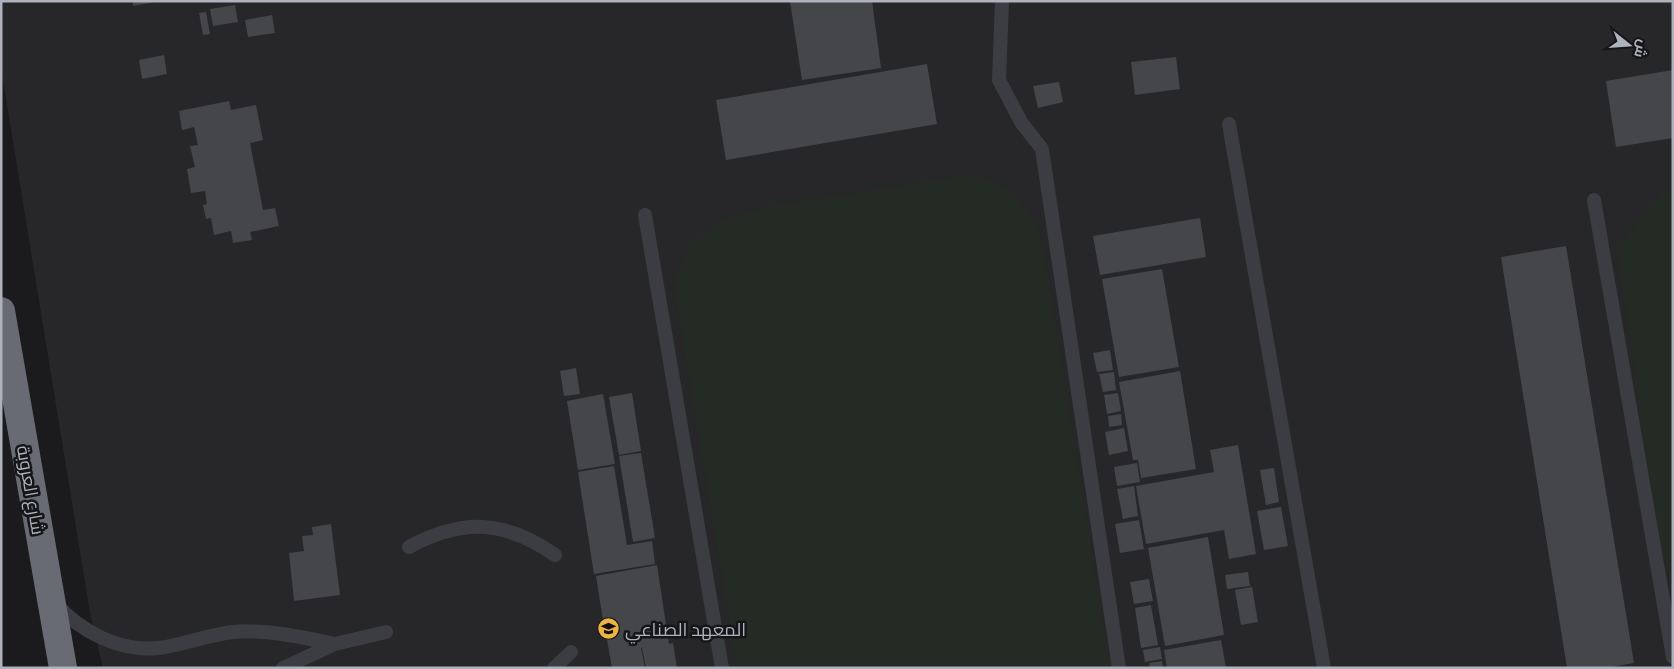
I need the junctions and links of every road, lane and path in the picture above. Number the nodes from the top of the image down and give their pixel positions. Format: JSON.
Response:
{"nodes":[{"id":1,"x":1002,"y":1,"type":"edge"},
{"id":2,"x":1229,"y":124,"type":"dead end"},
{"id":3,"x":1594,"y":200,"type":"dead end"},
{"id":4,"x":645,"y":215,"type":"dead end"},
{"id":5,"x":1,"y":311,"type":"edge"},
{"id":6,"x":409,"y":547,"type":"dead end"},
{"id":7,"x":555,"y":555,"type":"dead end"},
{"id":8,"x":50,"y":597,"type":"junction"},
{"id":9,"x":386,"y":632,"type":"dead end"},
{"id":10,"x":335,"y":644,"type":"junction"},
{"id":11,"x":571,"y":652,"type":"dead end"},
{"id":12,"x":1673,"y":657,"type":"edge"},
{"id":13,"x":63,"y":668,"type":"edge"},
{"id":14,"x":284,"y":668,"type":"edge"},
{"id":15,"x":554,"y":668,"type":"edge"},
{"id":16,"x":722,"y":668,"type":"edge"},
{"id":17,"x":1119,"y":668,"type":"edge"},
{"id":18,"x":1324,"y":668,"type":"edge"}],
"edges":[{"from":1,"to":17,"type":"lane"},
{"from":2,"to":18,"type":"lane"},
{"from":3,"to":12,"type":"lane"},
{"from":4,"to":16,"type":"lane"},
{"from":5,"to":8,"type":"highway","name":"شارع العروبة"},
{"from":6,"to":7,"type":"lane"},
{"from":8,"to":10,"type":"lane"},
{"from":8,"to":13,"type":"highway","name":"شارع العروبة"},
{"from":9,"to":10,"type":"lane"},
{"from":10,"to":14,"type":"lane"},
{"from":11,"to":15,"type":"lane"}]}
